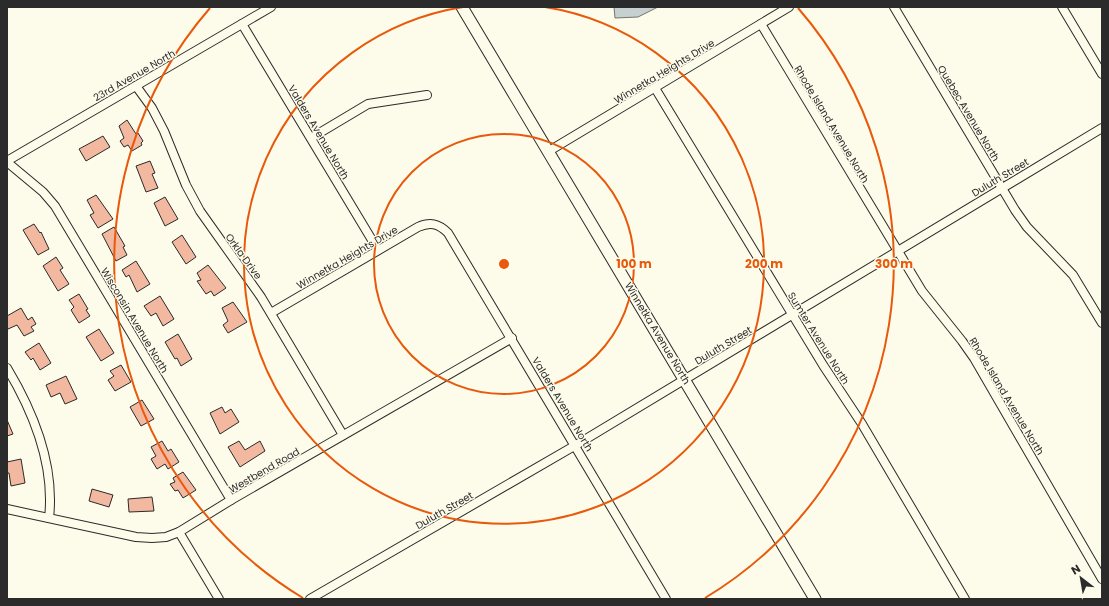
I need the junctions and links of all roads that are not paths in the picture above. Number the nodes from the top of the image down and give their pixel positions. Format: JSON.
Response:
{"nodes":[{"id":1,"x":271,"y":7,"type":"edge"},
{"id":2,"x":462,"y":7,"type":"edge"},
{"id":3,"x":789,"y":7,"type":"edge"},
{"id":4,"x":894,"y":7,"type":"edge"},
{"id":5,"x":1062,"y":7,"type":"edge"},
{"id":6,"x":242,"y":24,"type":"junction"},
{"id":7,"x":761,"y":24,"type":"junction"},
{"id":8,"x":1102,"y":74,"type":"edge"},
{"id":9,"x":136,"y":86,"type":"junction"},
{"id":10,"x":655,"y":88,"type":"junction"},
{"id":11,"x":427,"y":95,"type":"dead end"},
{"id":12,"x":1102,"y":128,"type":"edge"},
{"id":13,"x":311,"y":138,"type":"junction"},
{"id":14,"x":549,"y":152,"type":"junction"},
{"id":15,"x":7,"y":162,"type":"edge"},
{"id":16,"x":1002,"y":187,"type":"junction"},
{"id":17,"x":436,"y":224,"type":"joint"},
{"id":18,"x":378,"y":250,"type":"junction"},
{"id":19,"x":897,"y":251,"type":"junction"},
{"id":20,"x":271,"y":313,"type":"junction"},
{"id":21,"x":792,"y":315,"type":"junction"},
{"id":22,"x":1102,"y":323,"type":"edge"},
{"id":23,"x":512,"y":338,"type":"junction"},
{"id":24,"x":8,"y":371,"type":"edge"},
{"id":25,"x":685,"y":380,"type":"junction"},
{"id":26,"x":343,"y":435,"type":"junction"},
{"id":27,"x":576,"y":445,"type":"junction"},
{"id":28,"x":231,"y":500,"type":"junction"},
{"id":29,"x":7,"y":509,"type":"edge"},
{"id":30,"x":50,"y":518,"type":"junction"},
{"id":31,"x":179,"y":532,"type":"junction"},
{"id":32,"x":1102,"y":579,"type":"edge"},
{"id":33,"x":219,"y":599,"type":"edge"},
{"id":34,"x":310,"y":599,"type":"edge"},
{"id":35,"x":666,"y":599,"type":"edge"},
{"id":36,"x":815,"y":599,"type":"edge"},
{"id":37,"x":965,"y":599,"type":"edge"}],
"edges":[{"from":1,"to":6,"type":"street","name":"23rd Avenue North"},
{"from":2,"to":14,"type":"main road","name":"Winnetka Avenue North"},
{"from":3,"to":7,"type":"street","name":"Winnetka Heights Drive"},
{"from":4,"to":16,"type":"street","name":"Quebec Avenue North"},
{"from":5,"to":8,"type":"street"},
{"from":6,"to":9,"type":"street","name":"23rd Avenue North"},
{"from":6,"to":13,"type":"street","name":"Valders Avenue North"},
{"from":7,"to":10,"type":"street","name":"Winnetka Heights Drive"},
{"from":7,"to":19,"type":"street","name":"Rhode Island Avenue North"},
{"from":9,"to":15,"type":"street","name":"23rd Avenue North"},
{"from":9,"to":20,"type":"street","name":"Orkla Drive"},
{"from":10,"to":14,"type":"street","name":"Winnetka Heights Drive"},
{"from":10,"to":21,"type":"street","name":"Sumter Avenue North"},
{"from":11,"to":13,"type":"street"},
{"from":12,"to":16,"type":"street","name":"Duluth Street"},
{"from":13,"to":18,"type":"street","name":"Valders Avenue North"},
{"from":14,"to":25,"type":"main road","name":"Winnetka Avenue North"},
{"from":15,"to":28,"type":"street","name":"Wisconsin Avenue North"},
{"from":16,"to":19,"type":"street","name":"Duluth Street"},
{"from":16,"to":22,"type":"street","name":"Quebec Avenue North"},
{"from":17,"to":18,"type":"street","name":"Winnetka Heights Drive"},
{"from":17,"to":23,"type":"street","name":"Valders Avenue North"},
{"from":18,"to":20,"type":"street","name":"Winnetka Heights Drive"},
{"from":19,"to":21,"type":"street","name":"Duluth Street"},
{"from":19,"to":32,"type":"street","name":"Rhode Island Avenue North"},
{"from":20,"to":26,"type":"street","name":"Orkla Drive"},
{"from":21,"to":25,"type":"street","name":"Duluth Street"},
{"from":21,"to":37,"type":"street","name":"Sumter Avenue North"},
{"from":23,"to":26,"type":"street","name":"Westbend Road"},
{"from":23,"to":27,"type":"street","name":"Valders Avenue North"},
{"from":24,"to":30,"type":"street"},
{"from":25,"to":27,"type":"street","name":"Duluth Street"},
{"from":25,"to":36,"type":"main road","name":"Winnetka Avenue North"},
{"from":26,"to":28,"type":"street","name":"Westbend Road"},
{"from":27,"to":34,"type":"street","name":"Duluth Street"},
{"from":27,"to":35,"type":"street","name":"Valders Avenue North"},
{"from":28,"to":31,"type":"street","name":"Westbend Road"},
{"from":29,"to":30,"type":"street","name":"Westbend Road"},
{"from":30,"to":31,"type":"street","name":"Westbend Road"},
{"from":31,"to":33,"type":"street"}]}
